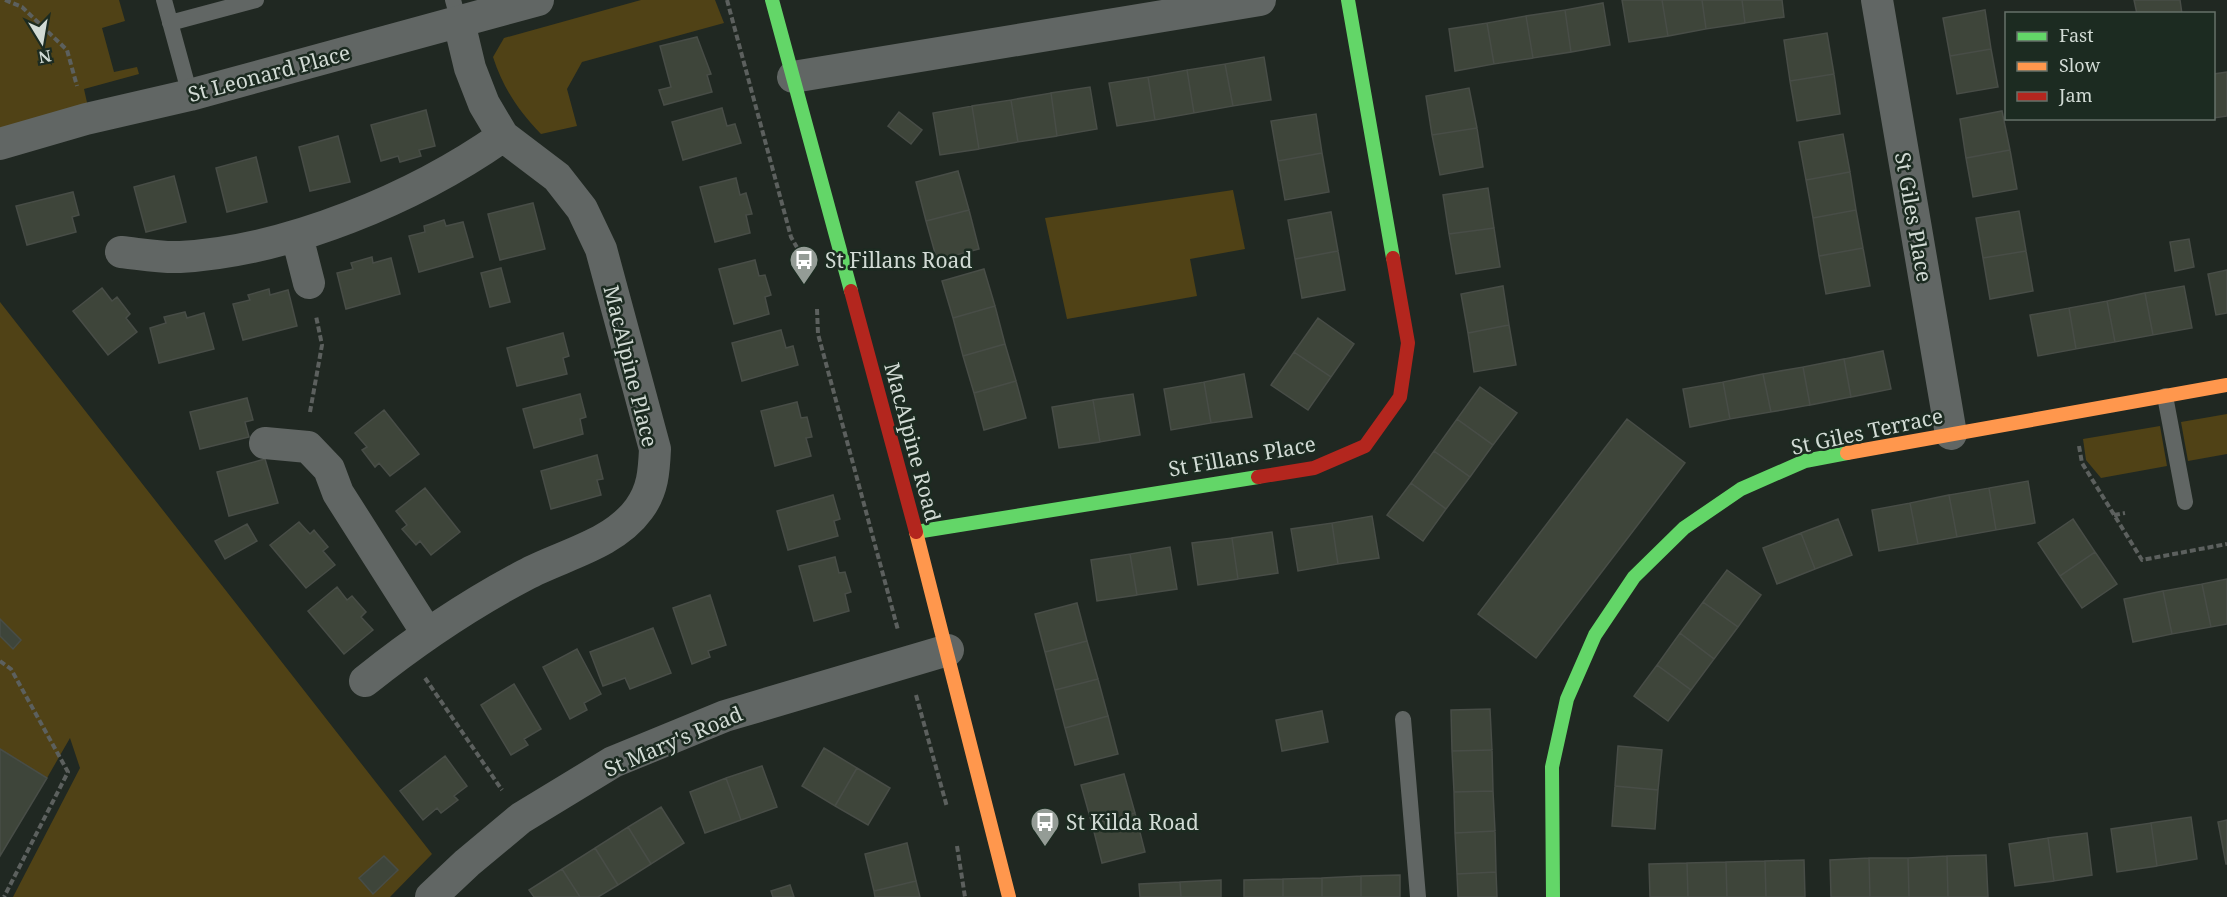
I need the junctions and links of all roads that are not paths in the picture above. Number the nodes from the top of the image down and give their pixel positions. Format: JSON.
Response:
{"nodes":[{"id":1,"x":164,"y":0,"type":"edge"},
{"id":2,"x":256,"y":0,"type":"edge"},
{"id":3,"x":538,"y":0,"type":"edge"},
{"id":4,"x":771,"y":0,"type":"edge"},
{"id":5,"x":1260,"y":0,"type":"edge"},
{"id":6,"x":1348,"y":0,"type":"edge"},
{"id":7,"x":1877,"y":0,"type":"edge"},
{"id":8,"x":1151,"y":8,"type":"edge"},
{"id":9,"x":456,"y":11,"type":"edge"},
{"id":10,"x":170,"y":23,"type":"junction"},
{"id":11,"x":793,"y":77,"type":"junction"},
{"id":12,"x":190,"y":95,"type":"junction"},
{"id":13,"x":503,"y":136,"type":"junction"},
{"id":14,"x":0,"y":144,"type":"edge"},
{"id":15,"x":297,"y":236,"type":"junction"},
{"id":16,"x":121,"y":252,"type":"dead end"},
{"id":17,"x":309,"y":283,"type":"road end"},
{"id":18,"x":2227,"y":385,"type":"edge"},
{"id":19,"x":2165,"y":396,"type":"junction"},
{"id":20,"x":1951,"y":434,"type":"junction"},
{"id":21,"x":265,"y":443,"type":"dead end"},
{"id":22,"x":2185,"y":502,"type":"dead end"},
{"id":23,"x":916,"y":532,"type":"junction"},
{"id":24,"x":416,"y":641,"type":"junction"},
{"id":25,"x":948,"y":650,"type":"junction"},
{"id":26,"x":365,"y":681,"type":"dead end"},
{"id":27,"x":1403,"y":719,"type":"dead end"},
{"id":28,"x":431,"y":897,"type":"edge"},
{"id":29,"x":1009,"y":897,"type":"edge"},
{"id":30,"x":1418,"y":897,"type":"edge"},
{"id":31,"x":1553,"y":897,"type":"edge"}],
"edges":[{"from":1,"to":10,"type":"lane"},
{"from":2,"to":10,"type":"lane"},
{"from":3,"to":9,"type":"street","name":"St Leonard Place"},
{"from":4,"to":11,"type":"street","name":"MacAlpine Road"},
{"from":5,"to":8,"type":"street"},
{"from":6,"to":23,"type":"street","name":"St Fillans Place"},
{"from":7,"to":20,"type":"street","name":"St Giles Place"},
{"from":8,"to":11,"type":"street"},
{"from":9,"to":12,"type":"street","name":"St Leonard Place"},
{"from":9,"to":13,"type":"street","name":"MacAlpine Place"},
{"from":10,"to":12,"type":"lane"},
{"from":11,"to":23,"type":"street","name":"MacAlpine Road"},
{"from":12,"to":14,"type":"street","name":"St Leonard Place"},
{"from":13,"to":15,"type":"street"},
{"from":13,"to":24,"type":"street","name":"MacAlpine Place"},
{"from":15,"to":16,"type":"street"},
{"from":15,"to":17,"type":"street"},
{"from":18,"to":19,"type":"street","name":"St Giles Terrace"},
{"from":19,"to":20,"type":"street","name":"St Giles Terrace"},
{"from":19,"to":22,"type":"lane"},
{"from":20,"to":31,"type":"street","name":"St Giles Terrace"},
{"from":21,"to":24,"type":"street"},
{"from":23,"to":25,"type":"street","name":"MacAlpine Road"},
{"from":24,"to":26,"type":"street","name":"MacAlpine Place"},
{"from":25,"to":28,"type":"street","name":"St Mary's Road"},
{"from":25,"to":29,"type":"street","name":"MacAlpine Road"},
{"from":27,"to":30,"type":"lane"}]}
